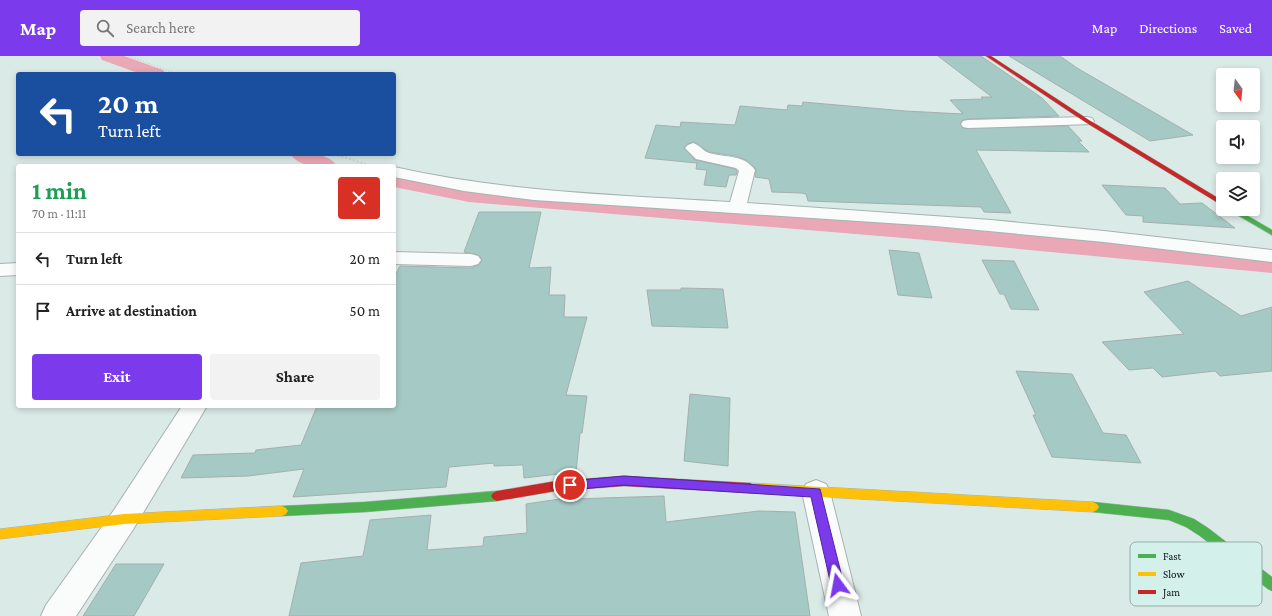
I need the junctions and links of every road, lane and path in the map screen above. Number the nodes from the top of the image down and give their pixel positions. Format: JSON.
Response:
{"nodes":[{"id":1,"x":129,"y":56,"type":"edge"},
{"id":2,"x":988,"y":56,"type":"edge"},
{"id":3,"x":173,"y":72,"type":"edge"},
{"id":4,"x":1087,"y":121,"type":"junction"},
{"id":5,"x":968,"y":124,"type":"dead end"},
{"id":6,"x":693,"y":148,"type":"dead end"},
{"id":7,"x":340,"y":156,"type":"edge"},
{"id":8,"x":366,"y":164,"type":"edge"},
{"id":9,"x":396,"y":172,"type":"edge"},
{"id":10,"x":1216,"y":200,"type":"edge"},
{"id":11,"x":737,"y":208,"type":"junction"},
{"id":12,"x":1243,"y":216,"type":"edge"},
{"id":13,"x":1272,"y":233,"type":"edge"},
{"id":14,"x":1272,"y":256,"type":"edge"},
{"id":15,"x":396,"y":258,"type":"edge"},
{"id":16,"x":472,"y":260,"type":"dead end"},
{"id":17,"x":16,"y":269,"type":"edge"},
{"id":18,"x":0,"y":270,"type":"edge"},
{"id":19,"x":194,"y":408,"type":"edge"},
{"id":20,"x":816,"y":492,"type":"junction"},
{"id":21,"x":124,"y":519,"type":"junction"},
{"id":22,"x":0,"y":534,"type":"edge"},
{"id":23,"x":1217,"y":542,"type":"edge"},
{"id":24,"x":1262,"y":577,"type":"edge"},
{"id":25,"x":1272,"y":585,"type":"edge"},
{"id":26,"x":57,"y":616,"type":"edge"},
{"id":27,"x":845,"y":616,"type":"edge"}],
"edges":[{"from":1,"to":3,"type":"path"},
{"from":2,"to":4,"type":"street"},
{"from":4,"to":5,"type":"street"},
{"from":4,"to":10,"type":"street"},
{"from":6,"to":11,"type":"street"},
{"from":7,"to":8,"type":"path"},
{"from":9,"to":11,"type":"street"},
{"from":11,"to":14,"type":"street"},
{"from":12,"to":13,"type":"street"},
{"from":15,"to":16,"type":"street"},
{"from":17,"to":18,"type":"street"},
{"from":19,"to":21,"type":"street"},
{"from":20,"to":21,"type":"street"},
{"from":20,"to":23,"type":"street"},
{"from":20,"to":27,"type":"street"},
{"from":21,"to":22,"type":"street"},
{"from":21,"to":26,"type":"street"},
{"from":24,"to":25,"type":"street"}]}
